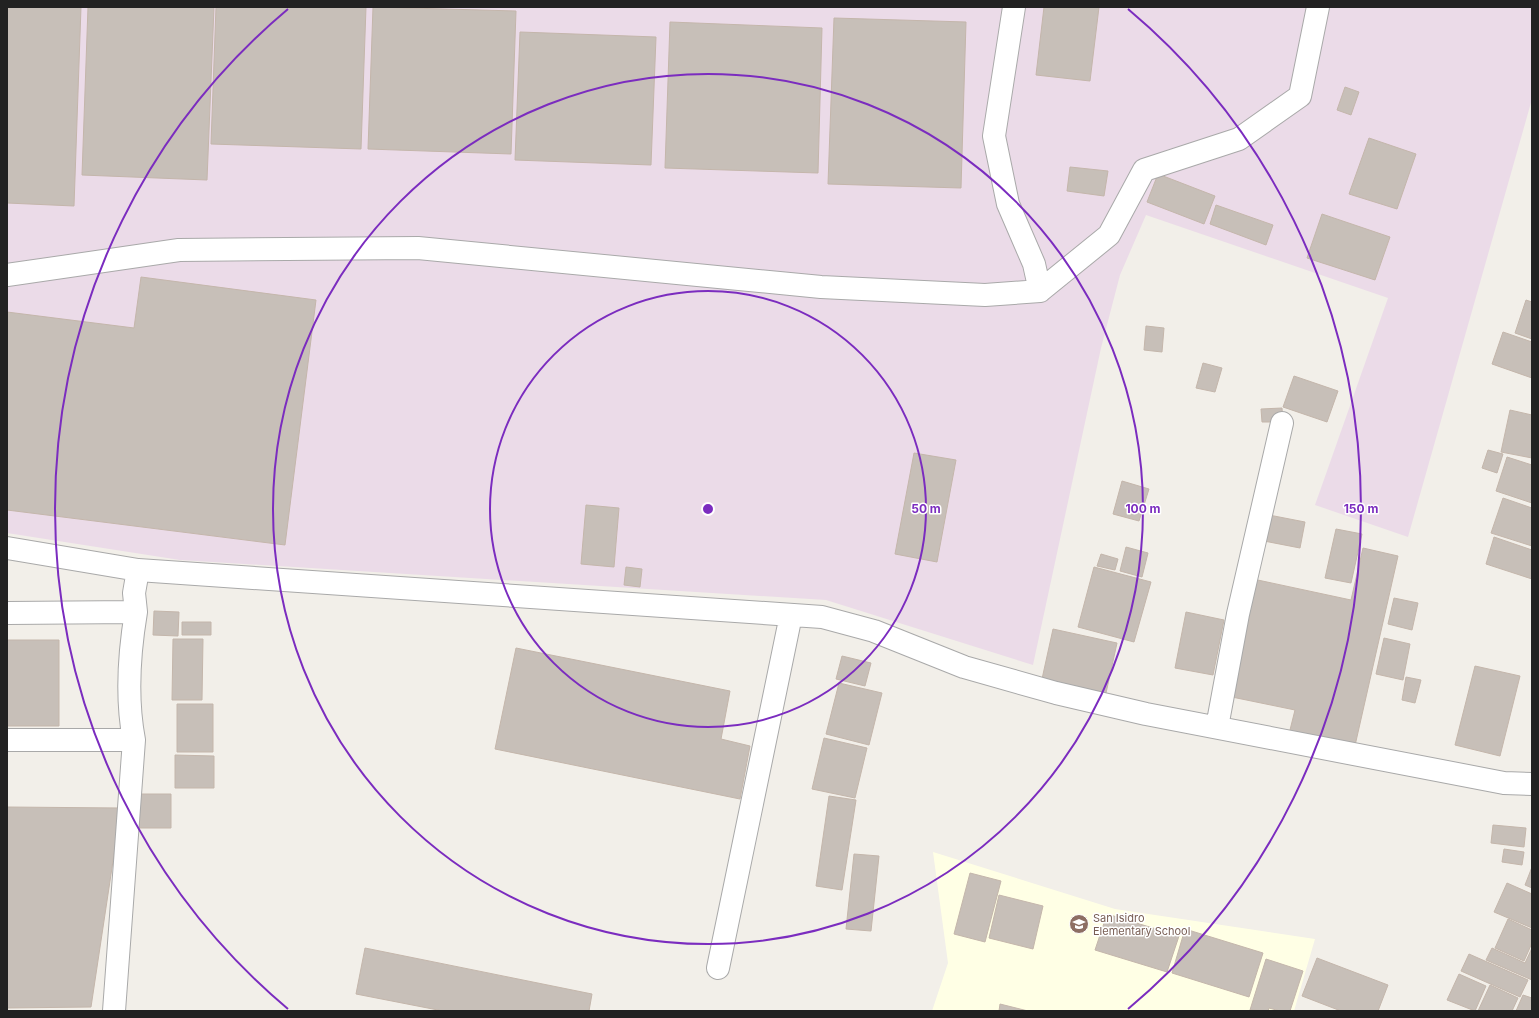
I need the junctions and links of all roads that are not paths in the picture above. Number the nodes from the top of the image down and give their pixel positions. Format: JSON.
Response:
{"nodes":[{"id":1,"x":1014,"y":7,"type":"edge"},
{"id":2,"x":1318,"y":7,"type":"edge"},
{"id":3,"x":7,"y":275,"type":"edge"},
{"id":4,"x":1040,"y":291,"type":"junction"},
{"id":5,"x":1282,"y":423,"type":"dead end"},
{"id":6,"x":7,"y":548,"type":"edge"},
{"id":7,"x":138,"y":570,"type":"junction"},
{"id":8,"x":136,"y":612,"type":"junction"},
{"id":9,"x":7,"y":613,"type":"edge"},
{"id":10,"x":791,"y":615,"type":"junction"},
{"id":11,"x":1217,"y":727,"type":"junction"},
{"id":12,"x":7,"y":740,"type":"edge"},
{"id":13,"x":134,"y":740,"type":"junction"},
{"id":14,"x":1532,"y":784,"type":"edge"},
{"id":15,"x":718,"y":968,"type":"dead end"},
{"id":16,"x":114,"y":1011,"type":"edge"}],
"edges":[{"from":1,"to":4,"type":"street"},
{"from":2,"to":4,"type":"street"},
{"from":3,"to":4,"type":"street"},
{"from":5,"to":11,"type":"street"},
{"from":6,"to":7,"type":"street"},
{"from":7,"to":8,"type":"street"},
{"from":7,"to":10,"type":"street"},
{"from":8,"to":9,"type":"street"},
{"from":8,"to":13,"type":"street"},
{"from":10,"to":11,"type":"street"},
{"from":10,"to":15,"type":"street"},
{"from":11,"to":14,"type":"street"},
{"from":12,"to":13,"type":"street"},
{"from":13,"to":16,"type":"street"}]}
